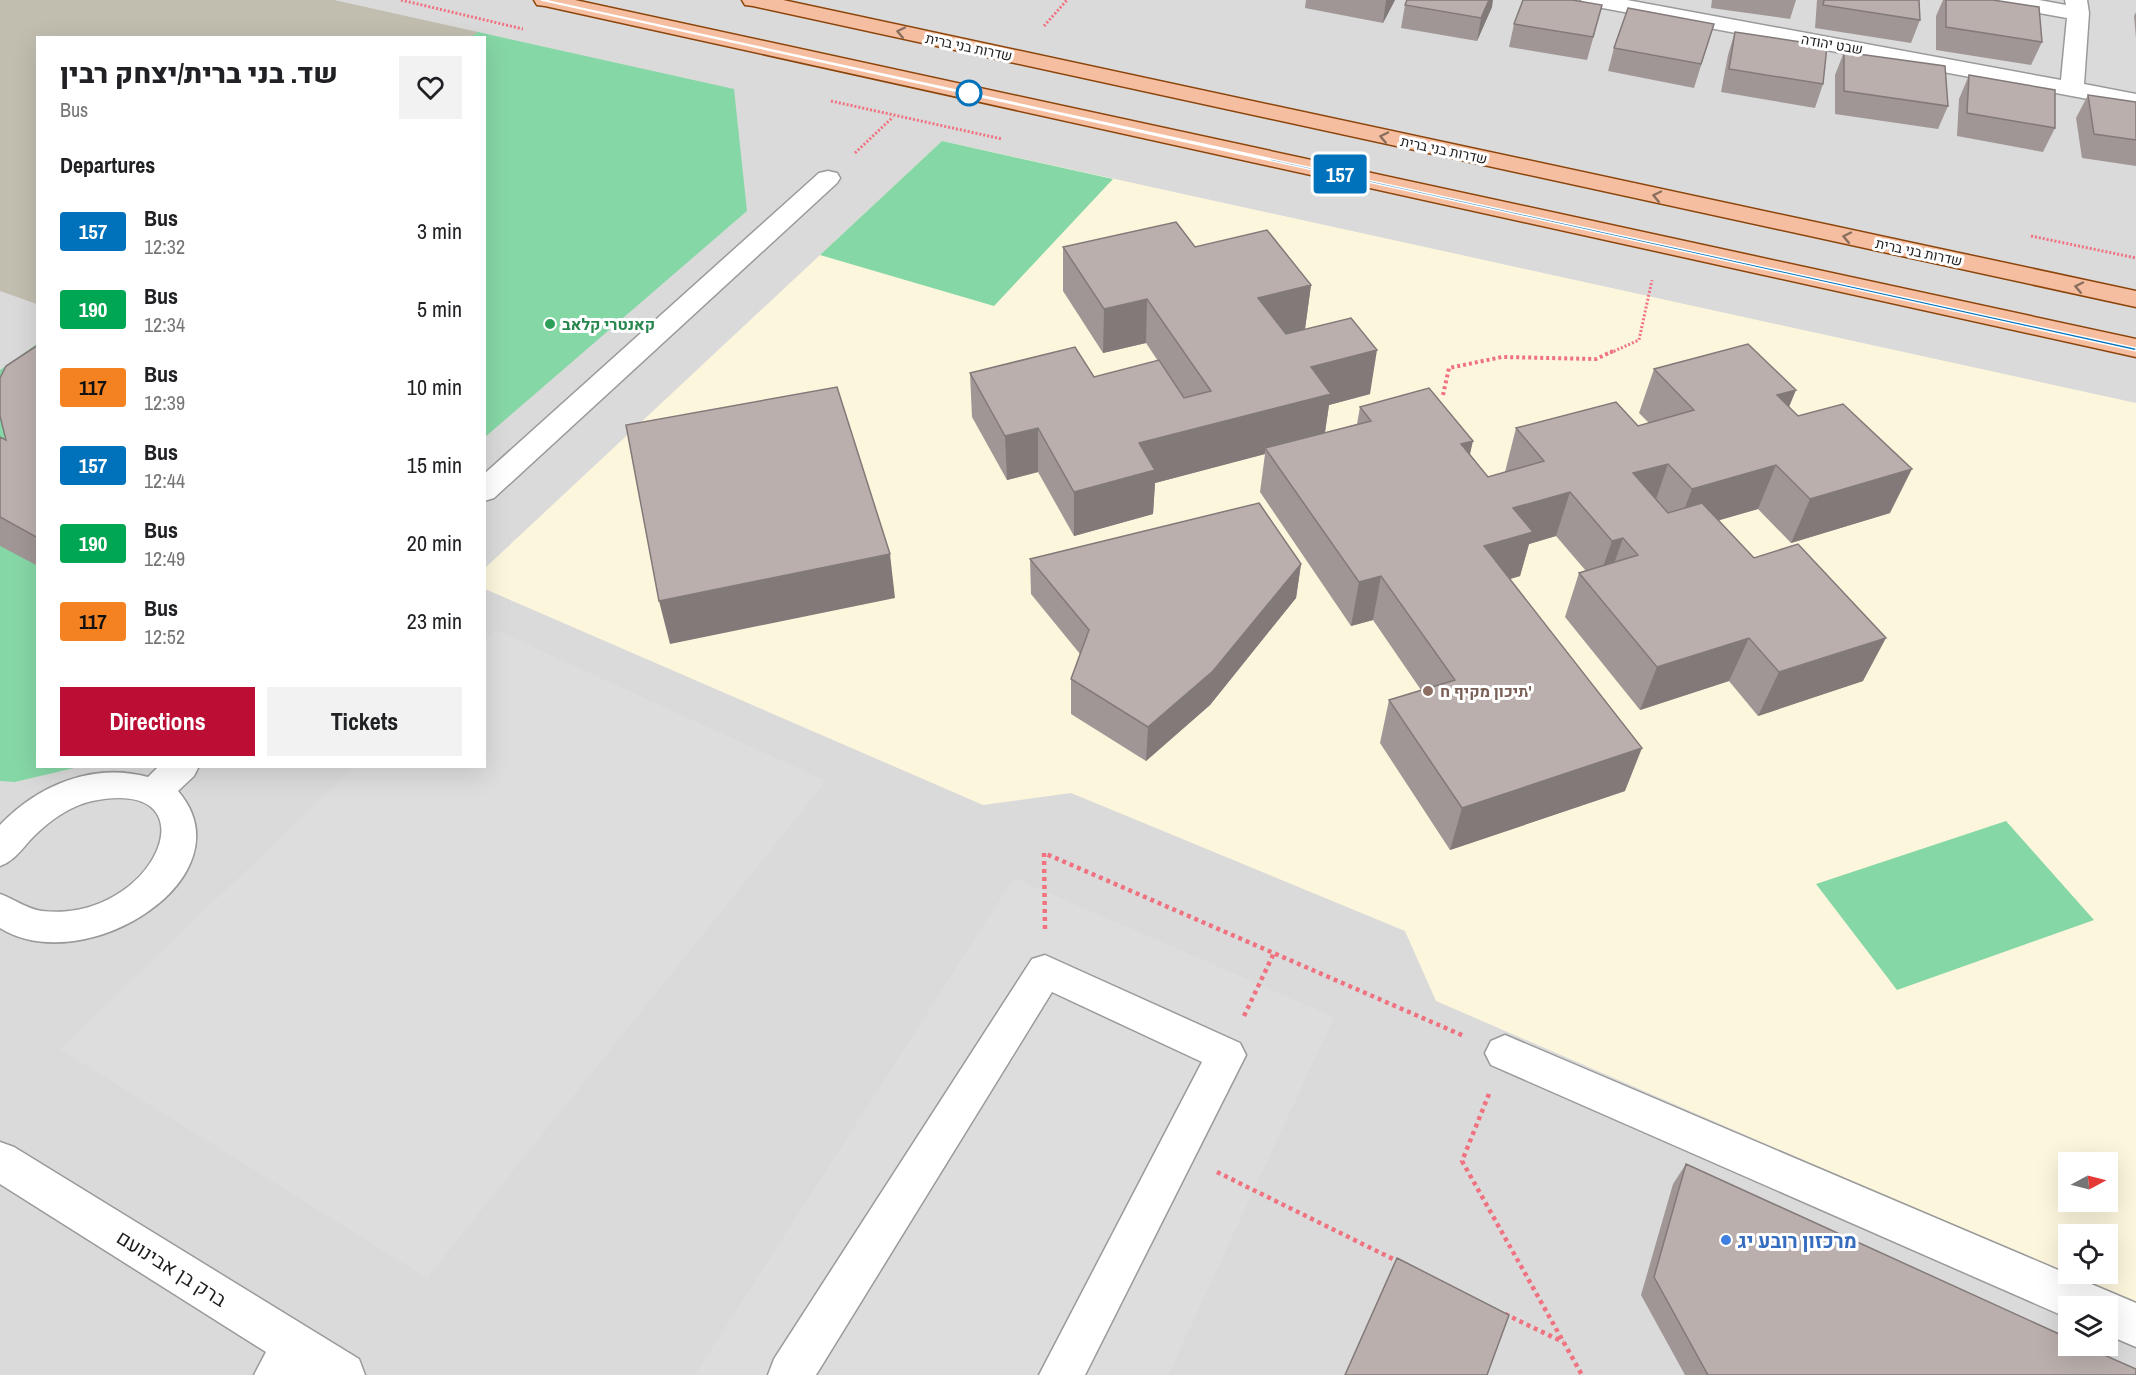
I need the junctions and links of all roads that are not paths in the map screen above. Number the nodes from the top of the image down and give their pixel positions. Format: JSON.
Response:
{"nodes":[{"id":1,"x":544,"y":0,"type":"edge"},
{"id":2,"x":753,"y":0,"type":"edge"},
{"id":3,"x":1592,"y":0,"type":"edge"},
{"id":4,"x":2000,"y":0,"type":"edge"},
{"id":5,"x":2077,"y":7,"type":"edge"},
{"id":6,"x":2072,"y":88,"type":"junction"},
{"id":7,"x":2136,"y":101,"type":"edge"},
{"id":8,"x":828,"y":178,"type":"road end"},
{"id":9,"x":2136,"y":299,"type":"edge"},
{"id":10,"x":2136,"y":348,"type":"edge"},
{"id":11,"x":486,"y":489,"type":"edge"},
{"id":12,"x":180,"y":768,"type":"edge"},
{"id":13,"x":155,"y":791,"type":"junction"},
{"id":14,"x":5,"y":835,"type":"edge"},
{"id":15,"x":0,"y":909,"type":"edge"},
{"id":16,"x":1505,"y":1053,"type":"road end"},
{"id":17,"x":0,"y":1161,"type":"edge"},
{"id":18,"x":2069,"y":1296,"type":"edge"},
{"id":19,"x":2118,"y":1317,"type":"edge"},
{"id":20,"x":2136,"y":1325,"type":"edge"},
{"id":21,"x":287,"y":1361,"type":"edge"},
{"id":22,"x":343,"y":1375,"type":"edge"},
{"id":23,"x":790,"y":1375,"type":"edge"},
{"id":24,"x":1060,"y":1375,"type":"edge"}],
"edges":[{"from":1,"to":10,"type":"main road"},
{"from":9,"to":2,"type":"main road","name":"שדרות בני ברית","one_way":true},
{"from":3,"to":6,"type":"street","name":"שבט יהודה"},
{"from":4,"to":5,"type":"street"},
{"from":5,"to":6,"type":"street"},
{"from":6,"to":7,"type":"street","name":"שבט יהודה"},
{"from":8,"to":11,"type":"street"},
{"from":12,"to":13,"type":"street"},
{"from":13,"to":14,"type":"street"},
{"from":13,"to":15,"type":"street"},
{"from":16,"to":18,"type":"street"},
{"from":17,"to":21,"type":"street","name":"ברק בן אבינועם"},
{"from":19,"to":20,"type":"street"},
{"from":21,"to":22,"type":"street","name":"ברק בן אבינועם"},
{"from":23,"to":24,"type":"street"}]}
